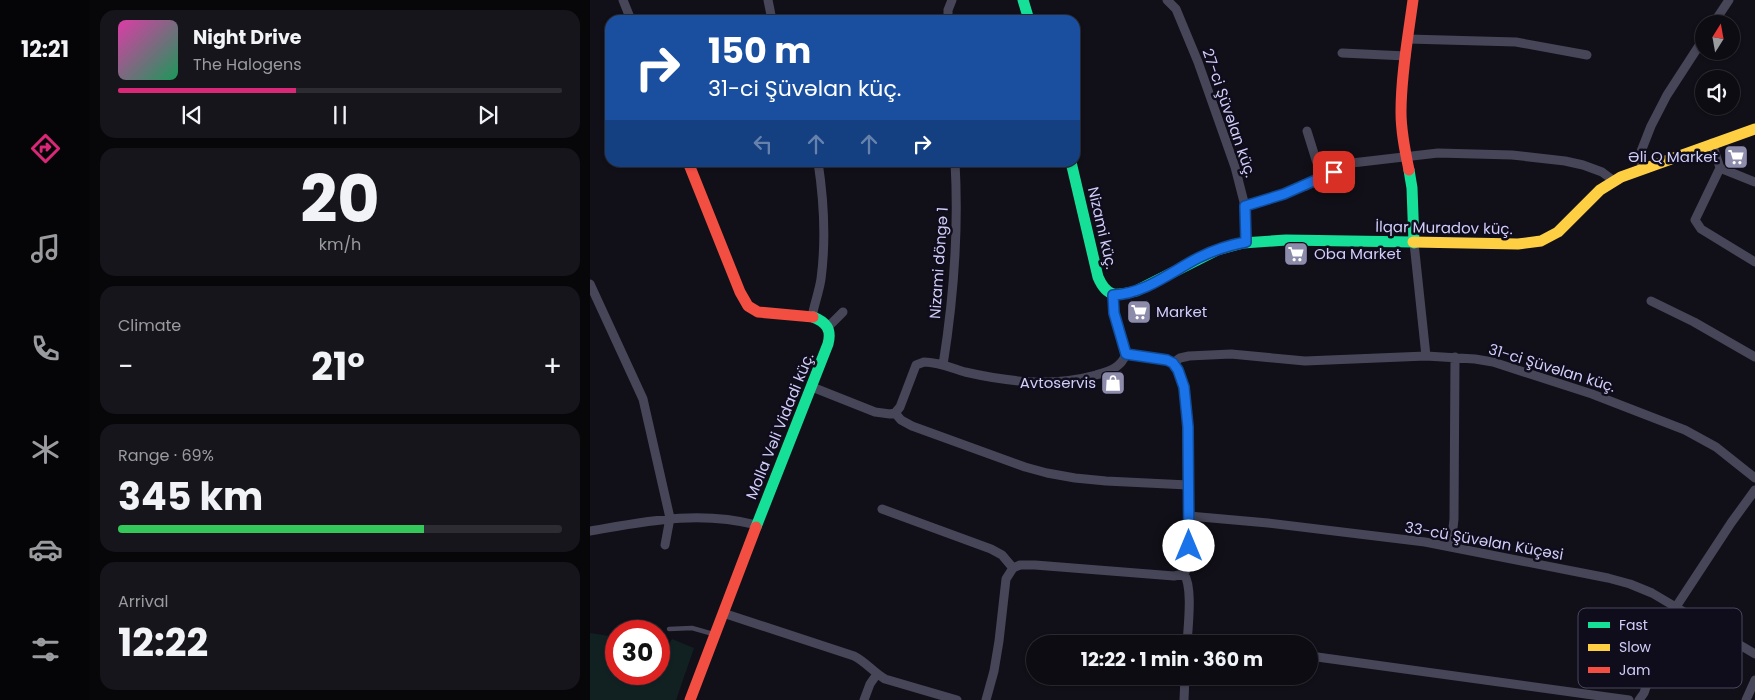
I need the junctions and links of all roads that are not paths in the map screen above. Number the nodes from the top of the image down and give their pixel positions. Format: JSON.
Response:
{"nodes":[{"id":1,"x":623,"y":0,"type":"edge"},
{"id":2,"x":768,"y":0,"type":"edge"},
{"id":3,"x":952,"y":0,"type":"edge"},
{"id":4,"x":1023,"y":0,"type":"edge"},
{"id":5,"x":1166,"y":0,"type":"edge"},
{"id":6,"x":1413,"y":0,"type":"edge"},
{"id":7,"x":1729,"y":0,"type":"edge"},
{"id":8,"x":629,"y":15,"type":"edge"},
{"id":9,"x":771,"y":15,"type":"edge"},
{"id":10,"x":948,"y":15,"type":"edge"},
{"id":11,"x":1028,"y":15,"type":"edge"},
{"id":12,"x":1719,"y":15,"type":"edge"},
{"id":13,"x":1408,"y":39,"type":"junction"},
{"id":14,"x":1695,"y":52,"type":"edge"},
{"id":15,"x":1342,"y":53,"type":"dead end"},
{"id":16,"x":1587,"y":55,"type":"dead end"},
{"id":17,"x":1406,"y":56,"type":"junction"},
{"id":18,"x":1755,"y":129,"type":"edge"},
{"id":19,"x":1307,"y":131,"type":"dead end"},
{"id":20,"x":1712,"y":143,"type":"junction"},
{"id":21,"x":1406,"y":156,"type":"junction"},
{"id":22,"x":690,"y":167,"type":"edge"},
{"id":23,"x":819,"y":167,"type":"edge"},
{"id":24,"x":955,"y":167,"type":"edge"},
{"id":25,"x":1072,"y":167,"type":"edge"},
{"id":26,"x":1642,"y":168,"type":"junction"},
{"id":27,"x":1720,"y":168,"type":"junction"},
{"id":28,"x":1322,"y":179,"type":"junction"},
{"id":29,"x":1614,"y":181,"type":"junction"},
{"id":30,"x":1755,"y":182,"type":"edge"},
{"id":31,"x":1245,"y":206,"type":"junction"},
{"id":32,"x":1246,"y":242,"type":"junction"},
{"id":33,"x":1414,"y":242,"type":"junction"},
{"id":34,"x":1755,"y":262,"type":"edge"},
{"id":35,"x":590,"y":284,"type":"edge"},
{"id":36,"x":1113,"y":295,"type":"junction"},
{"id":37,"x":1651,"y":301,"type":"dead end"},
{"id":38,"x":843,"y":312,"type":"dead end"},
{"id":39,"x":812,"y":317,"type":"junction"},
{"id":40,"x":828,"y":327,"type":"junction"},
{"id":41,"x":1126,"y":354,"type":"junction"},
{"id":42,"x":1426,"y":356,"type":"junction"},
{"id":43,"x":1456,"y":357,"type":"junction"},
{"id":44,"x":1755,"y":357,"type":"edge"},
{"id":45,"x":1173,"y":363,"type":"junction"},
{"id":46,"x":943,"y":365,"type":"junction"},
{"id":47,"x":812,"y":387,"type":"junction"},
{"id":48,"x":894,"y":413,"type":"junction"},
{"id":49,"x":1755,"y":478,"type":"edge"},
{"id":50,"x":1188,"y":485,"type":"junction"},
{"id":51,"x":1754,"y":495,"type":"edge"},
{"id":52,"x":882,"y":509,"type":"dead end"},
{"id":53,"x":1189,"y":516,"type":"junction"},
{"id":54,"x":670,"y":518,"type":"junction"},
{"id":55,"x":756,"y":525,"type":"junction"},
{"id":56,"x":590,"y":531,"type":"edge"},
{"id":57,"x":665,"y":544,"type":"dead end"},
{"id":58,"x":1451,"y":546,"type":"junction"},
{"id":59,"x":1013,"y":568,"type":"junction"},
{"id":60,"x":1184,"y":574,"type":"junction"},
{"id":61,"x":1675,"y":607,"type":"joint"},
{"id":62,"x":722,"y":614,"type":"junction"},
{"id":63,"x":670,"y":629,"type":"edge"},
{"id":64,"x":715,"y":634,"type":"junction"},
{"id":65,"x":1187,"y":635,"type":"edge"},
{"id":66,"x":1742,"y":646,"type":"edge"},
{"id":67,"x":1755,"y":654,"type":"edge"},
{"id":68,"x":1318,"y":657,"type":"edge"},
{"id":69,"x":877,"y":674,"type":"junction"},
{"id":70,"x":1755,"y":680,"type":"edge"},
{"id":71,"x":1185,"y":685,"type":"edge"},
{"id":72,"x":1646,"y":688,"type":"edge"},
{"id":73,"x":690,"y":700,"type":"edge"},
{"id":74,"x":864,"y":700,"type":"edge"},
{"id":75,"x":957,"y":700,"type":"edge"},
{"id":76,"x":986,"y":700,"type":"edge"},
{"id":77,"x":1184,"y":700,"type":"edge"},
{"id":78,"x":1629,"y":700,"type":"edge"},
{"id":79,"x":1638,"y":700,"type":"edge"},
{"id":80,"x":1746,"y":700,"type":"edge"}],
"edges":[{"from":1,"to":8,"type":"street"},
{"from":2,"to":9,"type":"street"},
{"from":3,"to":10,"type":"street"},
{"from":4,"to":11,"type":"street"},
{"from":5,"to":31,"type":"street","name":"27-ci Şüvəlan küç."},
{"from":6,"to":13,"type":"street"},
{"from":7,"to":12,"type":"street"},
{"from":13,"to":16,"type":"street"},
{"from":13,"to":17,"type":"street"},
{"from":14,"to":26,"type":"street"},
{"from":15,"to":17,"type":"street"},
{"from":17,"to":21,"type":"street"},
{"from":18,"to":20,"type":"street","name":"İlqar Muradov küç."},
{"from":19,"to":28,"type":"street"},
{"from":20,"to":26,"type":"street","name":"İlqar Muradov küç."},
{"from":20,"to":27,"type":"street"},
{"from":21,"to":28,"type":"street"},
{"from":21,"to":29,"type":"street"},
{"from":21,"to":33,"type":"street"},
{"from":22,"to":39,"type":"street"},
{"from":23,"to":39,"type":"street"},
{"from":24,"to":46,"type":"street","name":"Nizami döngə 1"},
{"from":25,"to":36,"type":"street","name":"Nizami küç."},
{"from":26,"to":29,"type":"street","name":"İlqar Muradov küç."},
{"from":27,"to":30,"type":"street"},
{"from":27,"to":34,"type":"street"},
{"from":28,"to":31,"type":"street"},
{"from":29,"to":33,"type":"street","name":"İlqar Muradov küç."},
{"from":31,"to":32,"type":"street","name":"27-ci Şüvəlan küç."},
{"from":32,"to":33,"type":"street","name":"İlqar Muradov küç."},
{"from":32,"to":36,"type":"street","name":"İlqar Muradov küç."},
{"from":33,"to":42,"type":"street"},
{"from":35,"to":54,"type":"street"},
{"from":36,"to":41,"type":"street"},
{"from":37,"to":44,"type":"street"},
{"from":38,"to":40,"type":"street"},
{"from":39,"to":40,"type":"street"},
{"from":40,"to":47,"type":"street","name":"Molla Vəli Vidadi küç."},
{"from":41,"to":45,"type":"street"},
{"from":41,"to":46,"type":"street"},
{"from":42,"to":43,"type":"street","name":"31-ci Şüvəlan küç."},
{"from":42,"to":45,"type":"street","name":"31-ci Şüvəlan küç."},
{"from":43,"to":49,"type":"street","name":"31-ci Şüvəlan küç."},
{"from":43,"to":58,"type":"street"},
{"from":45,"to":50,"type":"street"},
{"from":46,"to":48,"type":"street"},
{"from":47,"to":48,"type":"street"},
{"from":47,"to":55,"type":"street","name":"Molla Vəli Vidadi küç."},
{"from":48,"to":50,"type":"street"},
{"from":50,"to":53,"type":"street"},
{"from":51,"to":61,"type":"street"},
{"from":52,"to":59,"type":"street"},
{"from":53,"to":58,"type":"street","name":"33-cü Şüvəlan Küçəsi"},
{"from":53,"to":60,"type":"street"},
{"from":54,"to":55,"type":"street"},
{"from":54,"to":56,"type":"street"},
{"from":54,"to":57,"type":"street"},
{"from":55,"to":62,"type":"street","name":"Molla Vəli Vidadi küç."},
{"from":58,"to":61,"type":"street","name":"33-cü Şüvəlan Küçəsi"},
{"from":59,"to":60,"type":"street"},
{"from":59,"to":76,"type":"street"},
{"from":60,"to":65,"type":"street"},
{"from":62,"to":64,"type":"street","name":"Molla Vəli Vidadi küç."},
{"from":62,"to":69,"type":"street"},
{"from":63,"to":64,"type":"lane"},
{"from":64,"to":73,"type":"street","name":"Molla Vəli Vidadi küç."},
{"from":66,"to":67,"type":"street","name":"33-cü Şüvəlan Küçəsi"},
{"from":68,"to":78,"type":"street"},
{"from":69,"to":74,"type":"street"},
{"from":69,"to":75,"type":"street"},
{"from":70,"to":80,"type":"street"},
{"from":71,"to":77,"type":"street"},
{"from":72,"to":79,"type":"street"}]}
